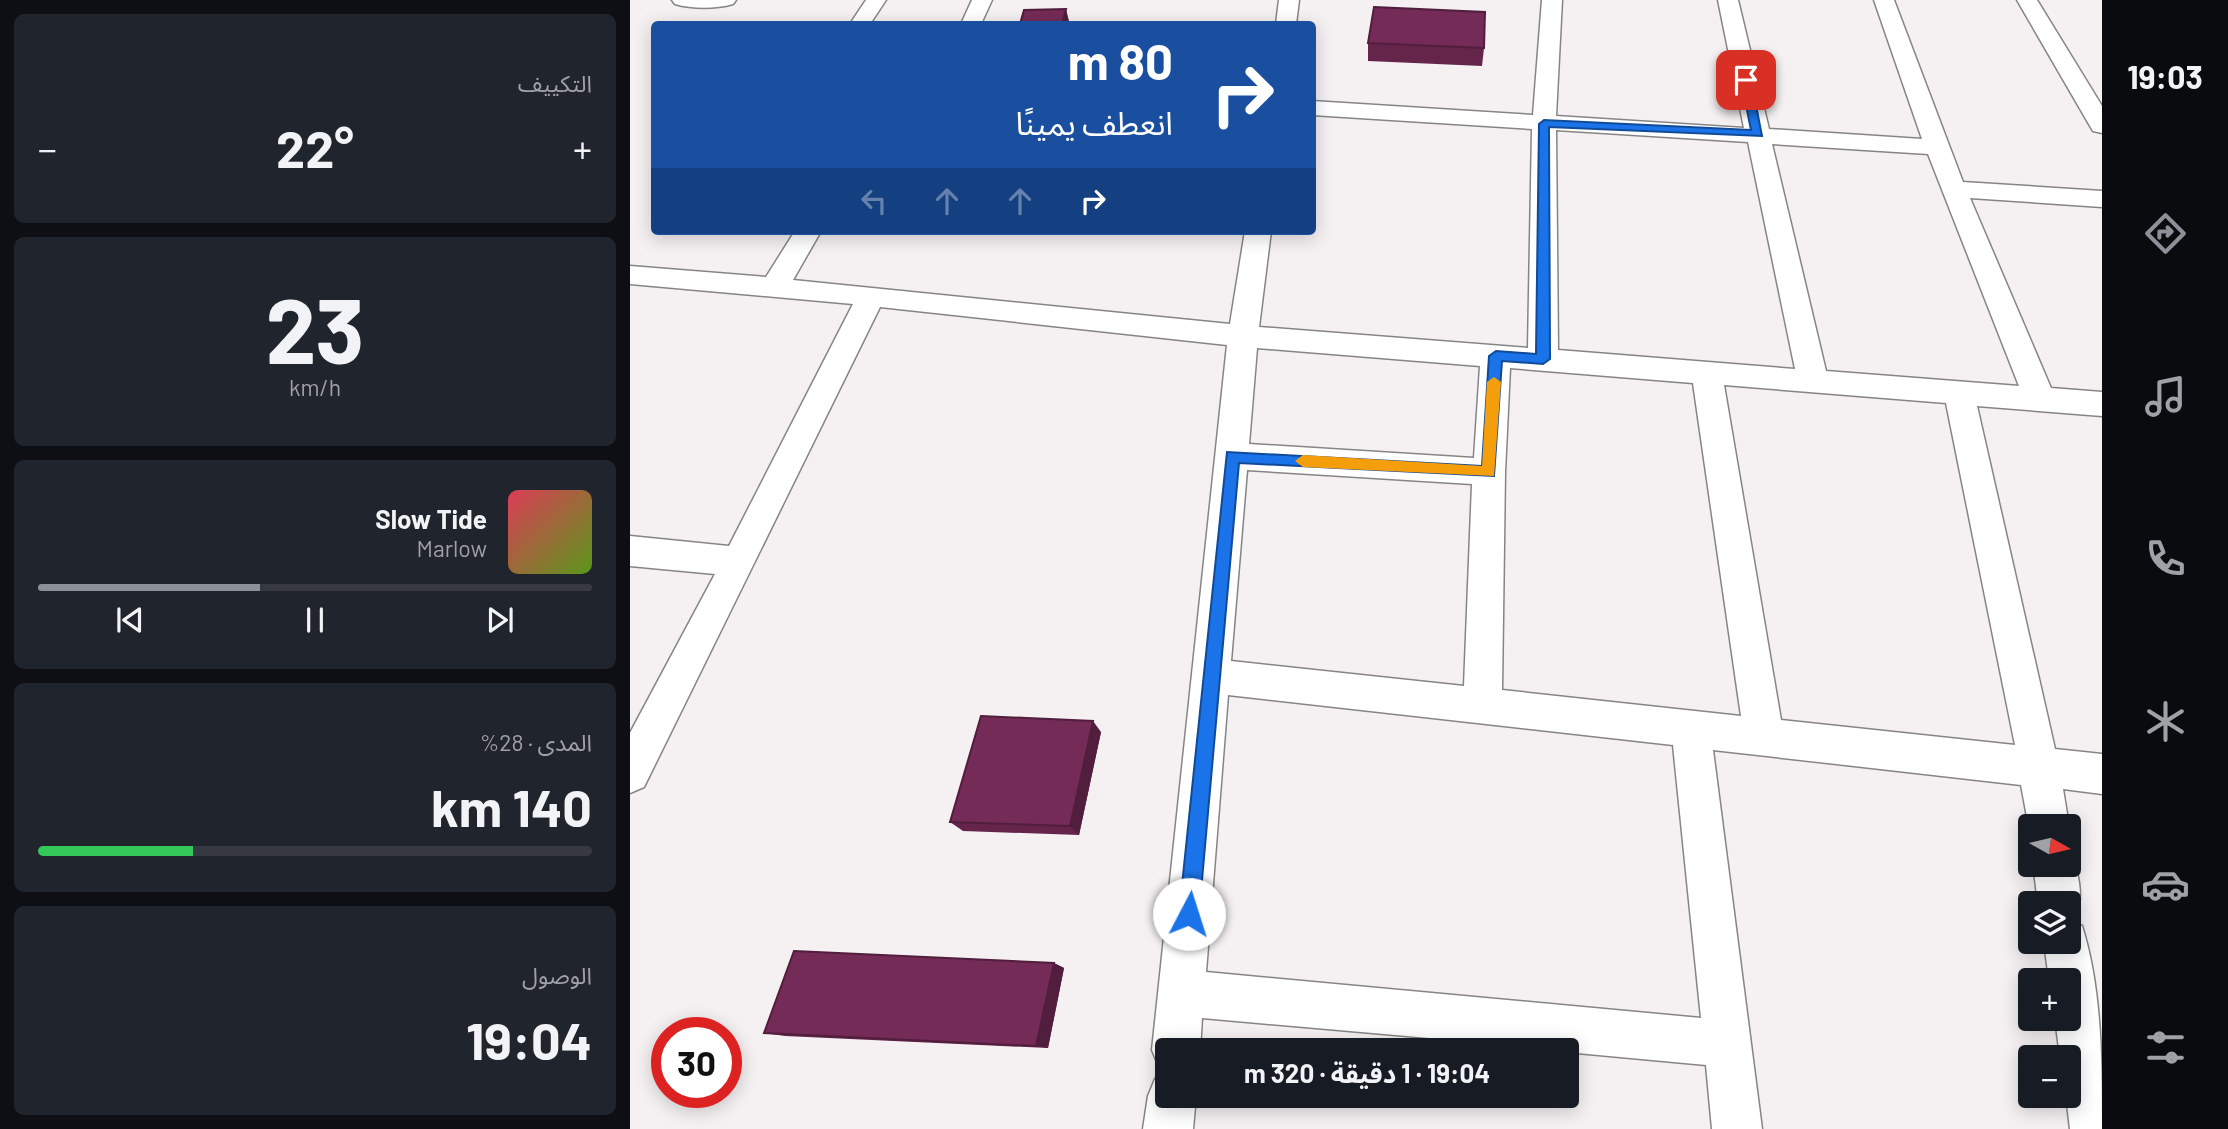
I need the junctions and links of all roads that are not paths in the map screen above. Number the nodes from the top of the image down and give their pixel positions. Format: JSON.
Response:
{"nodes":[{"id":1,"x":682,"y":0,"type":"edge"},
{"id":2,"x":726,"y":0,"type":"edge"},
{"id":3,"x":876,"y":0,"type":"edge"},
{"id":4,"x":982,"y":0,"type":"edge"},
{"id":5,"x":1289,"y":0,"type":"edge"},
{"id":6,"x":1552,"y":0,"type":"edge"},
{"id":7,"x":1728,"y":0,"type":"edge"},
{"id":8,"x":1884,"y":0,"type":"edge"},
{"id":9,"x":2027,"y":0,"type":"edge"},
{"id":10,"x":862,"y":21,"type":"edge"},
{"id":11,"x":972,"y":21,"type":"edge"},
{"id":12,"x":1286,"y":21,"type":"edge"},
{"id":13,"x":1316,"y":108,"type":"edge"},
{"id":14,"x":1544,"y":124,"type":"junction"},
{"id":15,"x":2102,"y":126,"type":"edge"},
{"id":16,"x":1758,"y":134,"type":"junction"},
{"id":17,"x":1938,"y":147,"type":"junction"},
{"id":18,"x":1953,"y":189,"type":"junction"},
{"id":19,"x":2102,"y":199,"type":"edge"},
{"id":20,"x":806,"y":235,"type":"edge"},
{"id":21,"x":1257,"y":235,"type":"edge"},
{"id":22,"x":630,"y":275,"type":"edge"},
{"id":23,"x":774,"y":288,"type":"junction"},
{"id":24,"x":871,"y":296,"type":"junction"},
{"id":25,"x":1243,"y":336,"type":"junction"},
{"id":26,"x":1496,"y":356,"type":"junction"},
{"id":27,"x":1543,"y":359,"type":"junction"},
{"id":28,"x":1707,"y":373,"type":"junction"},
{"id":29,"x":1813,"y":381,"type":"junction"},
{"id":30,"x":1959,"y":393,"type":"junction"},
{"id":31,"x":2040,"y":399,"type":"junction"},
{"id":32,"x":2102,"y":404,"type":"edge"},
{"id":33,"x":1232,"y":456,"type":"junction"},
{"id":34,"x":1489,"y":472,"type":"junction"},
{"id":35,"x":630,"y":551,"type":"edge"},
{"id":36,"x":739,"y":562,"type":"junction"},
{"id":37,"x":1211,"y":676,"type":"junction"},
{"id":38,"x":1482,"y":706,"type":"junction"},
{"id":39,"x":1691,"y":729,"type":"junction"},
{"id":40,"x":1764,"y":737,"type":"junction"},
{"id":41,"x":2039,"y":767,"type":"junction"},
{"id":42,"x":630,"y":773,"type":"edge"},
{"id":43,"x":2102,"y":774,"type":"edge"},
{"id":44,"x":2046,"y":814,"type":"edge"},
{"id":45,"x":2068,"y":954,"type":"edge"},
{"id":46,"x":1181,"y":993,"type":"junction"},
{"id":47,"x":1177,"y":1038,"type":"edge"},
{"id":48,"x":1728,"y":1044,"type":"junction"},
{"id":49,"x":2096,"y":1103,"type":"edge"},
{"id":50,"x":1171,"y":1108,"type":"edge"},
{"id":51,"x":1168,"y":1129,"type":"edge"},
{"id":52,"x":1737,"y":1129,"type":"edge"}],
"edges":[{"from":1,"to":2,"type":"street"},
{"from":3,"to":10,"type":"street"},
{"from":4,"to":11,"type":"street"},
{"from":5,"to":12,"type":"street"},
{"from":6,"to":14,"type":"street"},
{"from":7,"to":16,"type":"street"},
{"from":8,"to":17,"type":"street"},
{"from":9,"to":15,"type":"street"},
{"from":13,"to":14,"type":"street"},
{"from":14,"to":16,"type":"street"},
{"from":14,"to":27,"type":"street"},
{"from":16,"to":17,"type":"street"},
{"from":16,"to":29,"type":"street"},
{"from":17,"to":18,"type":"street"},
{"from":18,"to":19,"type":"street"},
{"from":18,"to":31,"type":"street"},
{"from":20,"to":23,"type":"street"},
{"from":21,"to":25,"type":"street"},
{"from":22,"to":23,"type":"street"},
{"from":23,"to":24,"type":"street"},
{"from":24,"to":25,"type":"street"},
{"from":24,"to":36,"type":"street"},
{"from":25,"to":26,"type":"street"},
{"from":25,"to":33,"type":"street"},
{"from":26,"to":27,"type":"street"},
{"from":26,"to":34,"type":"street"},
{"from":27,"to":28,"type":"street"},
{"from":28,"to":29,"type":"street"},
{"from":28,"to":40,"type":"street"},
{"from":29,"to":30,"type":"street"},
{"from":30,"to":31,"type":"street"},
{"from":30,"to":41,"type":"street"},
{"from":31,"to":32,"type":"street"},
{"from":33,"to":34,"type":"street"},
{"from":33,"to":37,"type":"street"},
{"from":34,"to":38,"type":"street"},
{"from":35,"to":36,"type":"street"},
{"from":36,"to":42,"type":"street"},
{"from":37,"to":38,"type":"street"},
{"from":37,"to":46,"type":"street"},
{"from":38,"to":39,"type":"street"},
{"from":39,"to":40,"type":"street"},
{"from":39,"to":48,"type":"street"},
{"from":40,"to":41,"type":"street"},
{"from":41,"to":43,"type":"street"},
{"from":41,"to":44,"type":"street"},
{"from":45,"to":49,"type":"street"},
{"from":46,"to":47,"type":"street"},
{"from":46,"to":48,"type":"street"},
{"from":48,"to":52,"type":"street"},
{"from":50,"to":51,"type":"street"}]}
